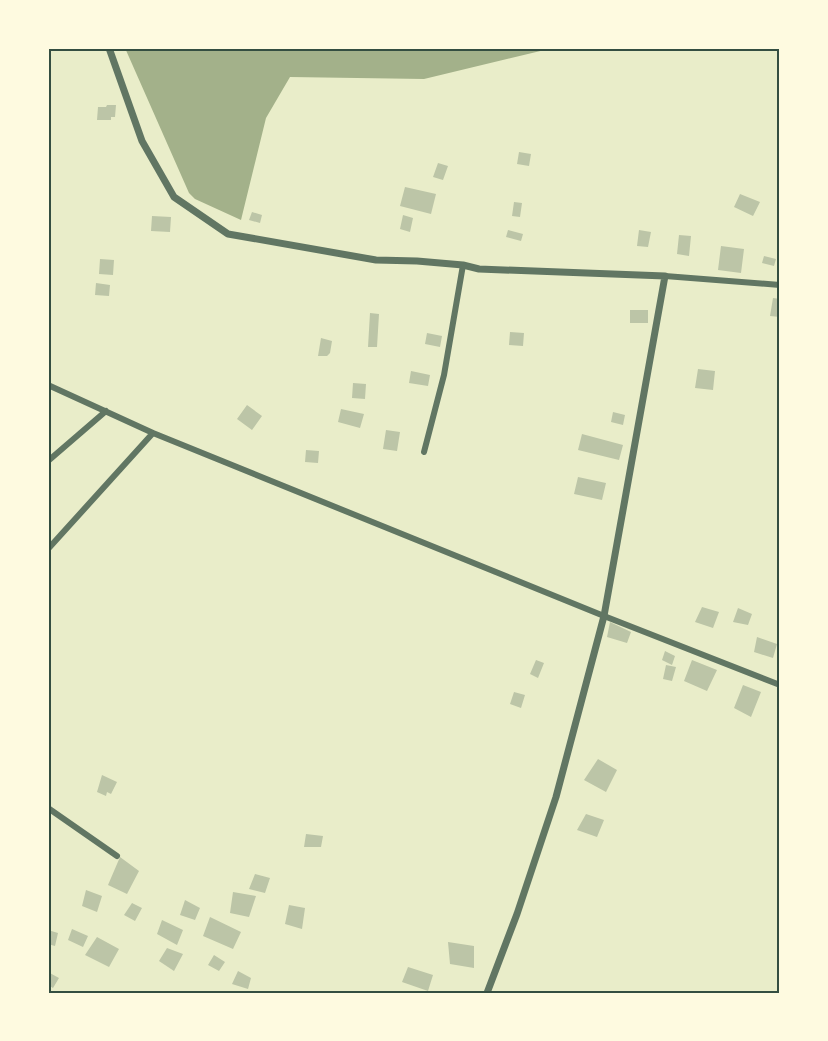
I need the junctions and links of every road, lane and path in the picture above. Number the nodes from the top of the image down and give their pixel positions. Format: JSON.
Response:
{"nodes":[{"id":1,"x":109,"y":48,"type":"edge"},
{"id":2,"x":463,"y":265,"type":"junction"},
{"id":3,"x":665,"y":276,"type":"junction"},
{"id":4,"x":780,"y":285,"type":"edge"},
{"id":5,"x":48,"y":385,"type":"edge"},
{"id":6,"x":106,"y":411,"type":"junction"},
{"id":7,"x":153,"y":433,"type":"junction"},
{"id":8,"x":424,"y":452,"type":"dead end"},
{"id":9,"x":48,"y":461,"type":"edge"},
{"id":10,"x":48,"y":549,"type":"edge"},
{"id":11,"x":604,"y":616,"type":"junction"},
{"id":12,"x":780,"y":685,"type":"edge"},
{"id":13,"x":48,"y":808,"type":"edge"},
{"id":14,"x":117,"y":856,"type":"dead end"},
{"id":15,"x":487,"y":993,"type":"edge"}],
"edges":[{"from":1,"to":2,"type":"street"},
{"from":2,"to":3,"type":"street"},
{"from":2,"to":8,"type":"street"},
{"from":3,"to":4,"type":"street"},
{"from":3,"to":11,"type":"street"},
{"from":5,"to":6,"type":"street"},
{"from":6,"to":7,"type":"street"},
{"from":6,"to":9,"type":"street"},
{"from":7,"to":10,"type":"street"},
{"from":7,"to":11,"type":"street"},
{"from":11,"to":12,"type":"street"},
{"from":11,"to":15,"type":"street"},
{"from":13,"to":14,"type":"street"}]}
